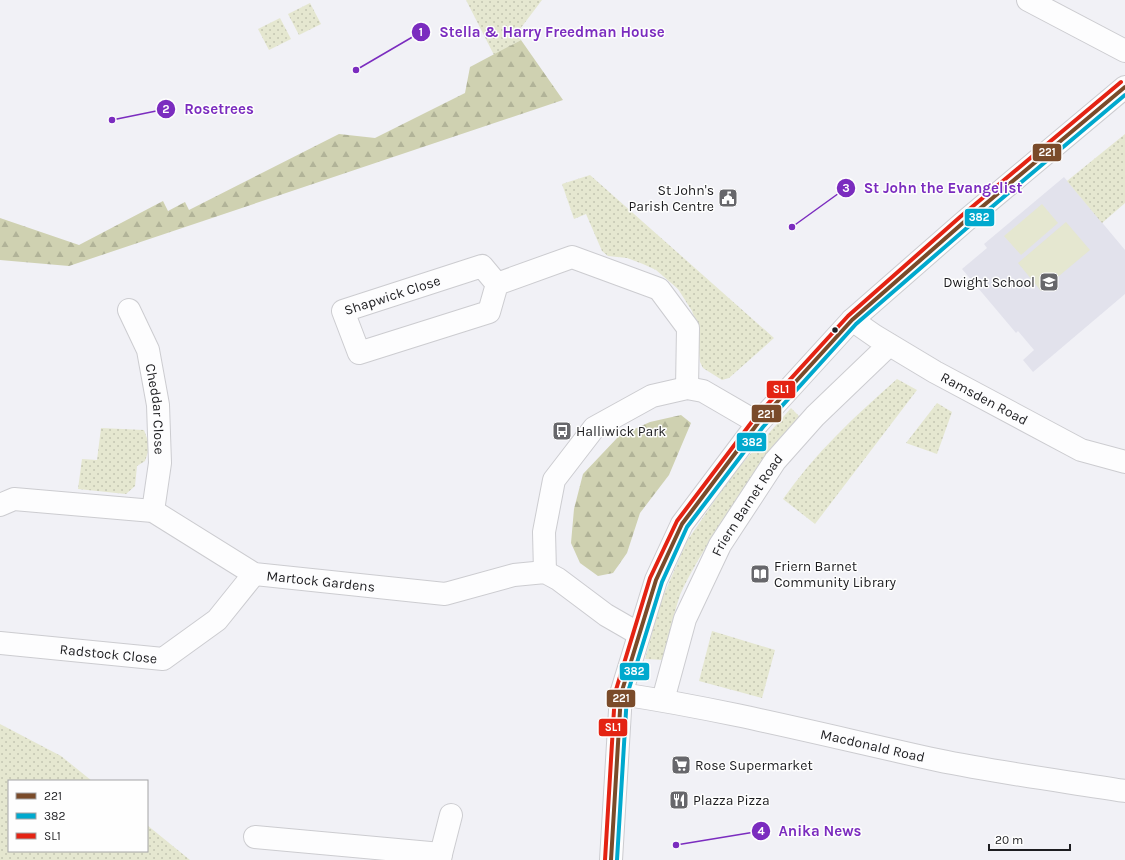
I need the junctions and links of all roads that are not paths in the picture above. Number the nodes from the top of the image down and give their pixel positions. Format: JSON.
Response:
{"nodes":[{"id":1,"x":1028,"y":0,"type":"edge"},
{"id":2,"x":1125,"y":51,"type":"edge"},
{"id":3,"x":1125,"y":87,"type":"edge"},
{"id":4,"x":497,"y":284,"type":"junction"},
{"id":5,"x":130,"y":310,"type":"dead end"},
{"id":6,"x":852,"y":320,"type":"junction"},
{"id":7,"x":889,"y":345,"type":"junction"},
{"id":8,"x":686,"y":388,"type":"junction"},
{"id":9,"x":758,"y":422,"type":"junction"},
{"id":10,"x":1125,"y":462,"type":"edge"},
{"id":11,"x":0,"y":505,"type":"edge"},
{"id":12,"x":153,"y":511,"type":"junction"},
{"id":13,"x":545,"y":572,"type":"junction"},
{"id":14,"x":254,"y":574,"type":"junction"},
{"id":15,"x":639,"y":634,"type":"junction"},
{"id":16,"x":0,"y":643,"type":"edge"},
{"id":17,"x":621,"y":694,"type":"junction"},
{"id":18,"x":663,"y":700,"type":"junction"},
{"id":19,"x":1125,"y":791,"type":"edge"},
{"id":20,"x":451,"y":814,"type":"dead end"},
{"id":21,"x":255,"y":837,"type":"dead end"},
{"id":22,"x":440,"y":857,"type":"edge"},
{"id":23,"x":611,"y":860,"type":"edge"}],
"edges":[{"from":1,"to":2,"type":"street"},
{"from":3,"to":6,"type":"street"},
{"from":4,"to":4,"type":"street","name":"Shapwick Close"},
{"from":4,"to":8,"type":"street"},
{"from":5,"to":12,"type":"street","name":"Cheddar Close"},
{"from":6,"to":7,"type":"street","name":"Ramsden Road"},
{"from":6,"to":9,"type":"street"},
{"from":7,"to":10,"type":"street","name":"Ramsden Road"},
{"from":7,"to":18,"type":"street","name":"Friern Barnet Road"},
{"from":8,"to":9,"type":"street"},
{"from":8,"to":13,"type":"street"},
{"from":9,"to":15,"type":"street"},
{"from":11,"to":12,"type":"street","name":"Martock Gardens"},
{"from":12,"to":14,"type":"street","name":"Martock Gardens"},
{"from":13,"to":14,"type":"street","name":"Martock Gardens"},
{"from":13,"to":15,"type":"street"},
{"from":14,"to":16,"type":"street","name":"Radstock Close"},
{"from":15,"to":17,"type":"street"},
{"from":17,"to":18,"type":"street","name":"Macdonald Road"},
{"from":17,"to":23,"type":"street"},
{"from":18,"to":19,"type":"street","name":"Macdonald Road"},
{"from":20,"to":22,"type":"street"},
{"from":21,"to":22,"type":"street"}]}
